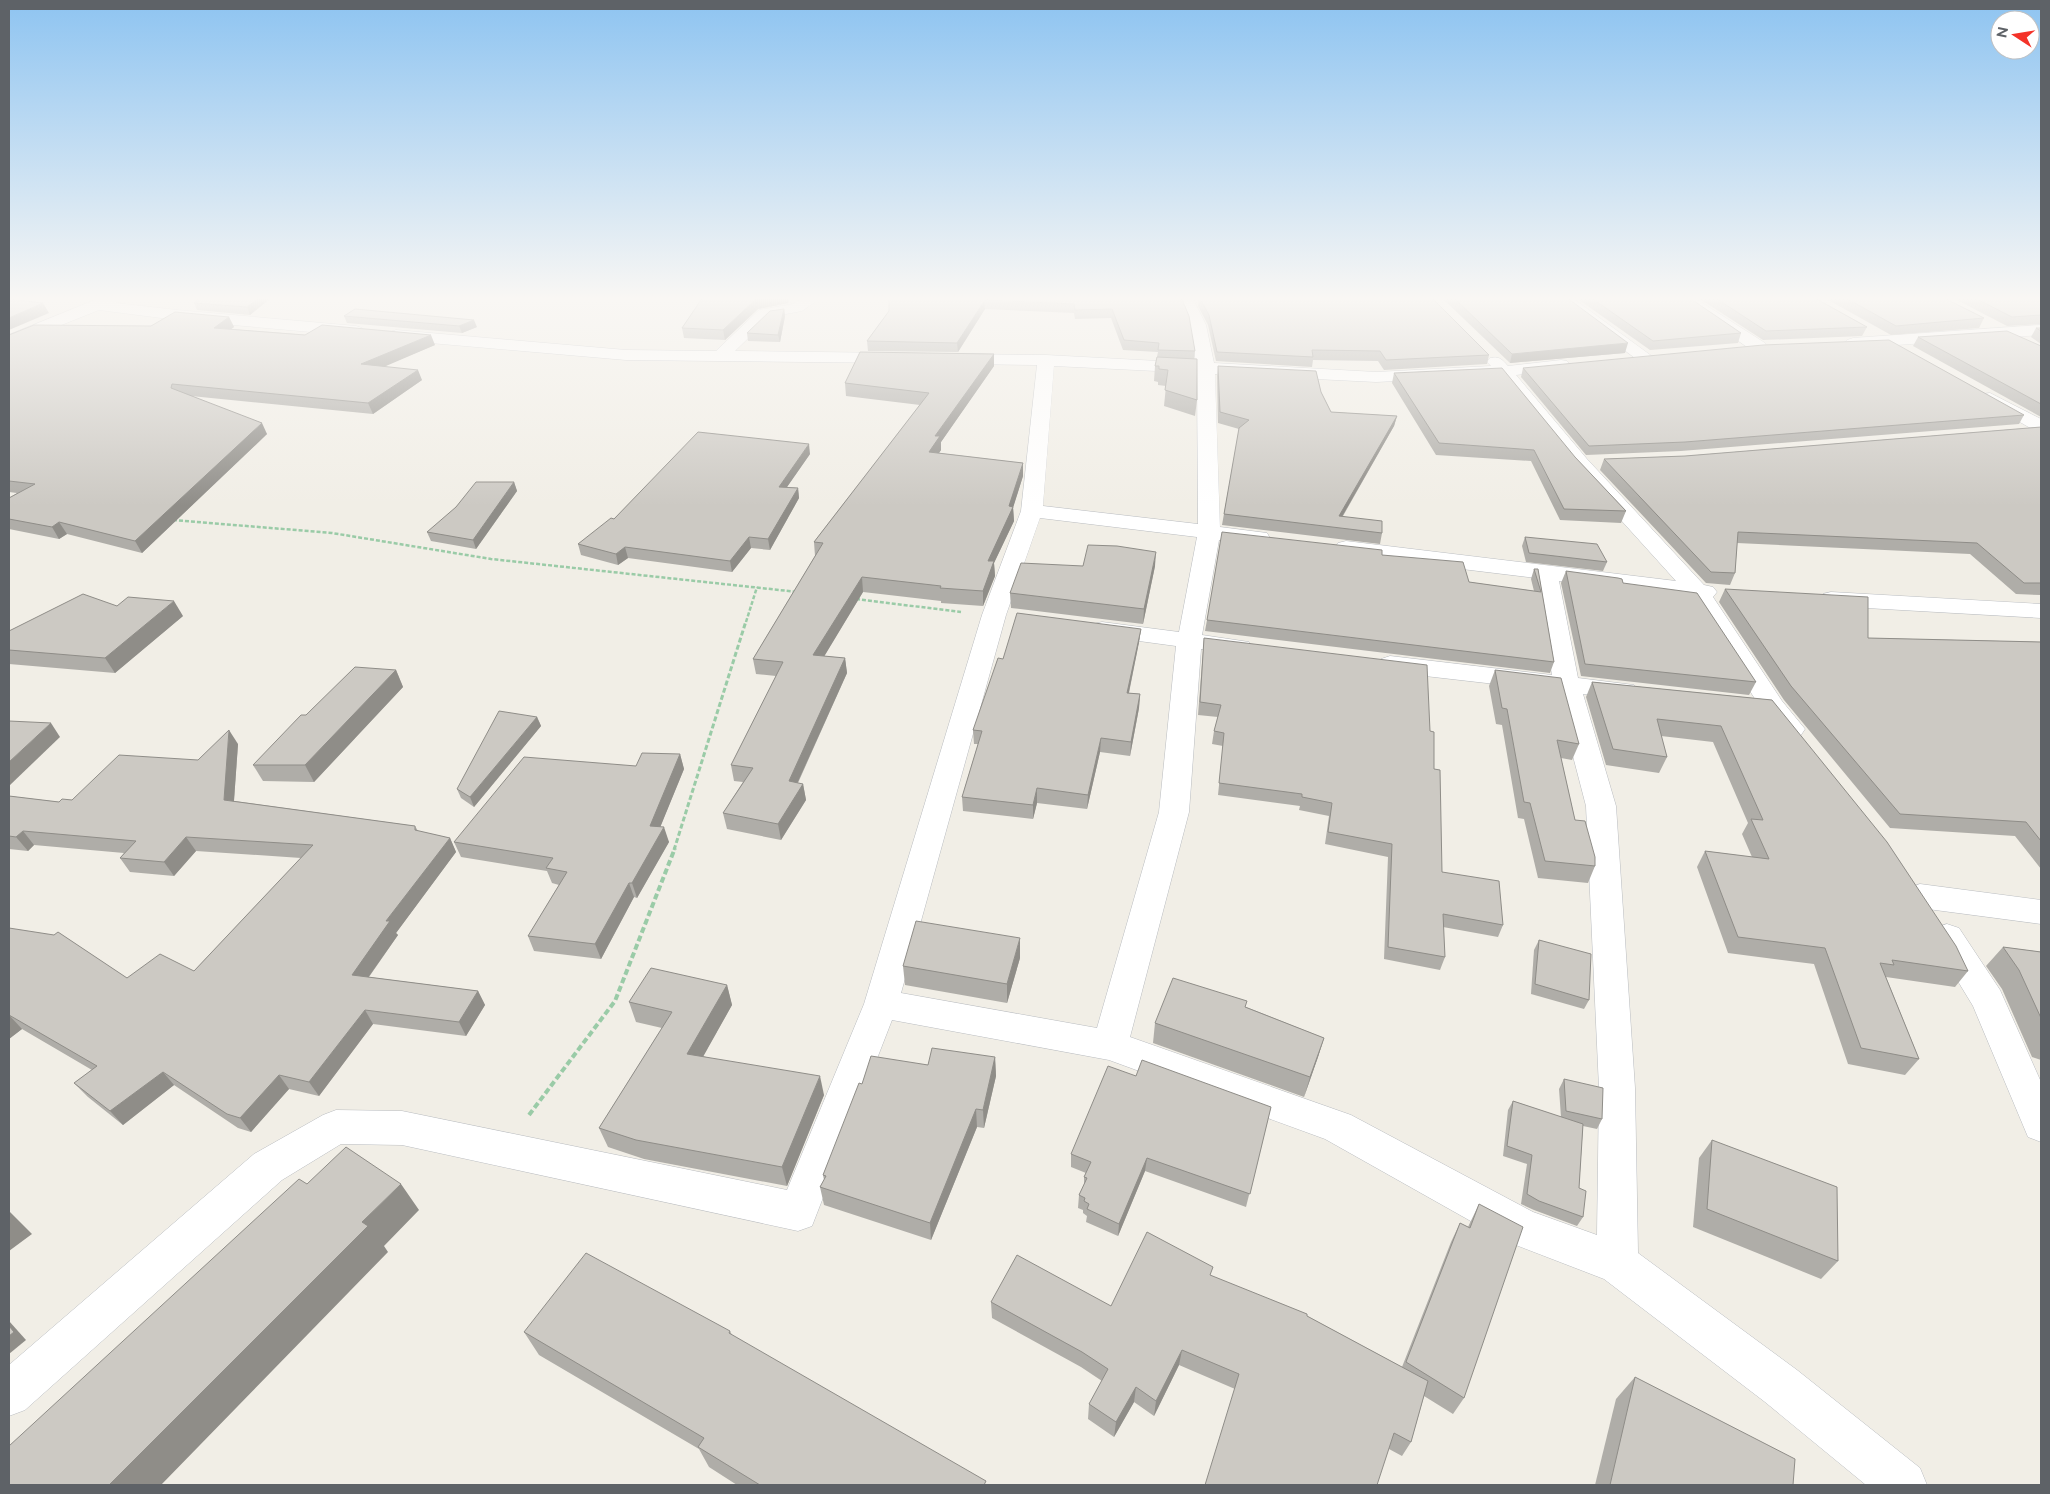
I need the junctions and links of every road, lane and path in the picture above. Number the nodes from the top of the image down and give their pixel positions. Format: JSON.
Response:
{"nodes":[{"id":1,"x":1045,"y":367,"type":"edge"},
{"id":2,"x":1180,"y":367,"type":"edge"},
{"id":3,"x":1501,"y":367,"type":"edge"},
{"id":4,"x":1551,"y":367,"type":"edge"},
{"id":5,"x":1206,"y":368,"type":"junction"},
{"id":6,"x":1505,"y":371,"type":"junction"},
{"id":7,"x":1972,"y":388,"type":"edge"},
{"id":8,"x":2041,"y":428,"type":"edge"},
{"id":9,"x":2012,"y":431,"type":"edge"},
{"id":10,"x":1608,"y":462,"type":"edge"},
{"id":11,"x":1580,"y":463,"type":"junction"},
{"id":12,"x":1032,"y":511,"type":"junction"},
{"id":13,"x":172,"y":520,"type":"edge"},
{"id":14,"x":1209,"y":532,"type":"junction"},
{"id":15,"x":1278,"y":540,"type":"edge"},
{"id":16,"x":1328,"y":546,"type":"edge"},
{"id":17,"x":1546,"y":572,"type":"junction"},
{"id":18,"x":756,"y":587,"type":"junction"},
{"id":19,"x":1698,"y":592,"type":"junction"},
{"id":20,"x":806,"y":593,"type":"edge"},
{"id":21,"x":1728,"y":594,"type":"edge"},
{"id":22,"x":1806,"y":598,"type":"edge"},
{"id":23,"x":855,"y":599,"type":"edge"},
{"id":24,"x":2041,"y":610,"type":"edge"},
{"id":25,"x":1004,"y":617,"type":"junction"},
{"id":26,"x":1082,"y":627,"type":"edge"},
{"id":27,"x":1189,"y":641,"type":"junction"},
{"id":28,"x":1267,"y":650,"type":"edge"},
{"id":29,"x":1364,"y":661,"type":"edge"},
{"id":30,"x":1568,"y":685,"type":"junction"},
{"id":31,"x":1646,"y":694,"type":"edge"},
{"id":32,"x":1743,"y":704,"type":"edge"},
{"id":33,"x":1772,"y":707,"type":"junction"},
{"id":34,"x":1809,"y":752,"type":"edge"},
{"id":35,"x":2041,"y":912,"type":"edge"},
{"id":36,"x":881,"y":1004,"type":"junction"},
{"id":37,"x":1110,"y":1046,"type":"junction"},
{"id":38,"x":2041,"y":1125,"type":"edge"},
{"id":39,"x":502,"y":1149,"type":"junction"},
{"id":40,"x":1617,"y":1263,"type":"junction"},
{"id":41,"x":9,"y":1394,"type":"edge"},
{"id":42,"x":1903,"y":1485,"type":"edge"}],
"edges":[{"from":1,"to":12,"type":"street"},
{"from":2,"to":5,"type":"street"},
{"from":3,"to":6,"type":"street"},
{"from":4,"to":6,"type":"street"},
{"from":5,"to":6,"type":"street"},
{"from":5,"to":14,"type":"street"},
{"from":6,"to":11,"type":"street"},
{"from":7,"to":8,"type":"street"},
{"from":8,"to":9,"type":"street"},
{"from":10,"to":11,"type":"street"},
{"from":11,"to":19,"type":"street"},
{"from":12,"to":14,"type":"street"},
{"from":12,"to":25,"type":"street"},
{"from":13,"to":18,"type":"path"},
{"from":14,"to":15,"type":"street"},
{"from":14,"to":27,"type":"street"},
{"from":16,"to":17,"type":"street"},
{"from":17,"to":19,"type":"street"},
{"from":17,"to":30,"type":"street"},
{"from":18,"to":20,"type":"path"},
{"from":18,"to":39,"type":"path"},
{"from":19,"to":21,"type":"street"},
{"from":19,"to":33,"type":"street"},
{"from":22,"to":24,"type":"street"},
{"from":23,"to":25,"type":"path"},
{"from":25,"to":36,"type":"street"},
{"from":26,"to":27,"type":"street"},
{"from":27,"to":28,"type":"street"},
{"from":27,"to":37,"type":"street"},
{"from":29,"to":30,"type":"street"},
{"from":30,"to":31,"type":"street"},
{"from":30,"to":40,"type":"street"},
{"from":32,"to":33,"type":"street"},
{"from":33,"to":34,"type":"street"},
{"from":35,"to":38,"type":"street"},
{"from":36,"to":37,"type":"street"},
{"from":36,"to":39,"type":"street"},
{"from":37,"to":40,"type":"street"},
{"from":39,"to":41,"type":"street"},
{"from":40,"to":42,"type":"street"}]}
